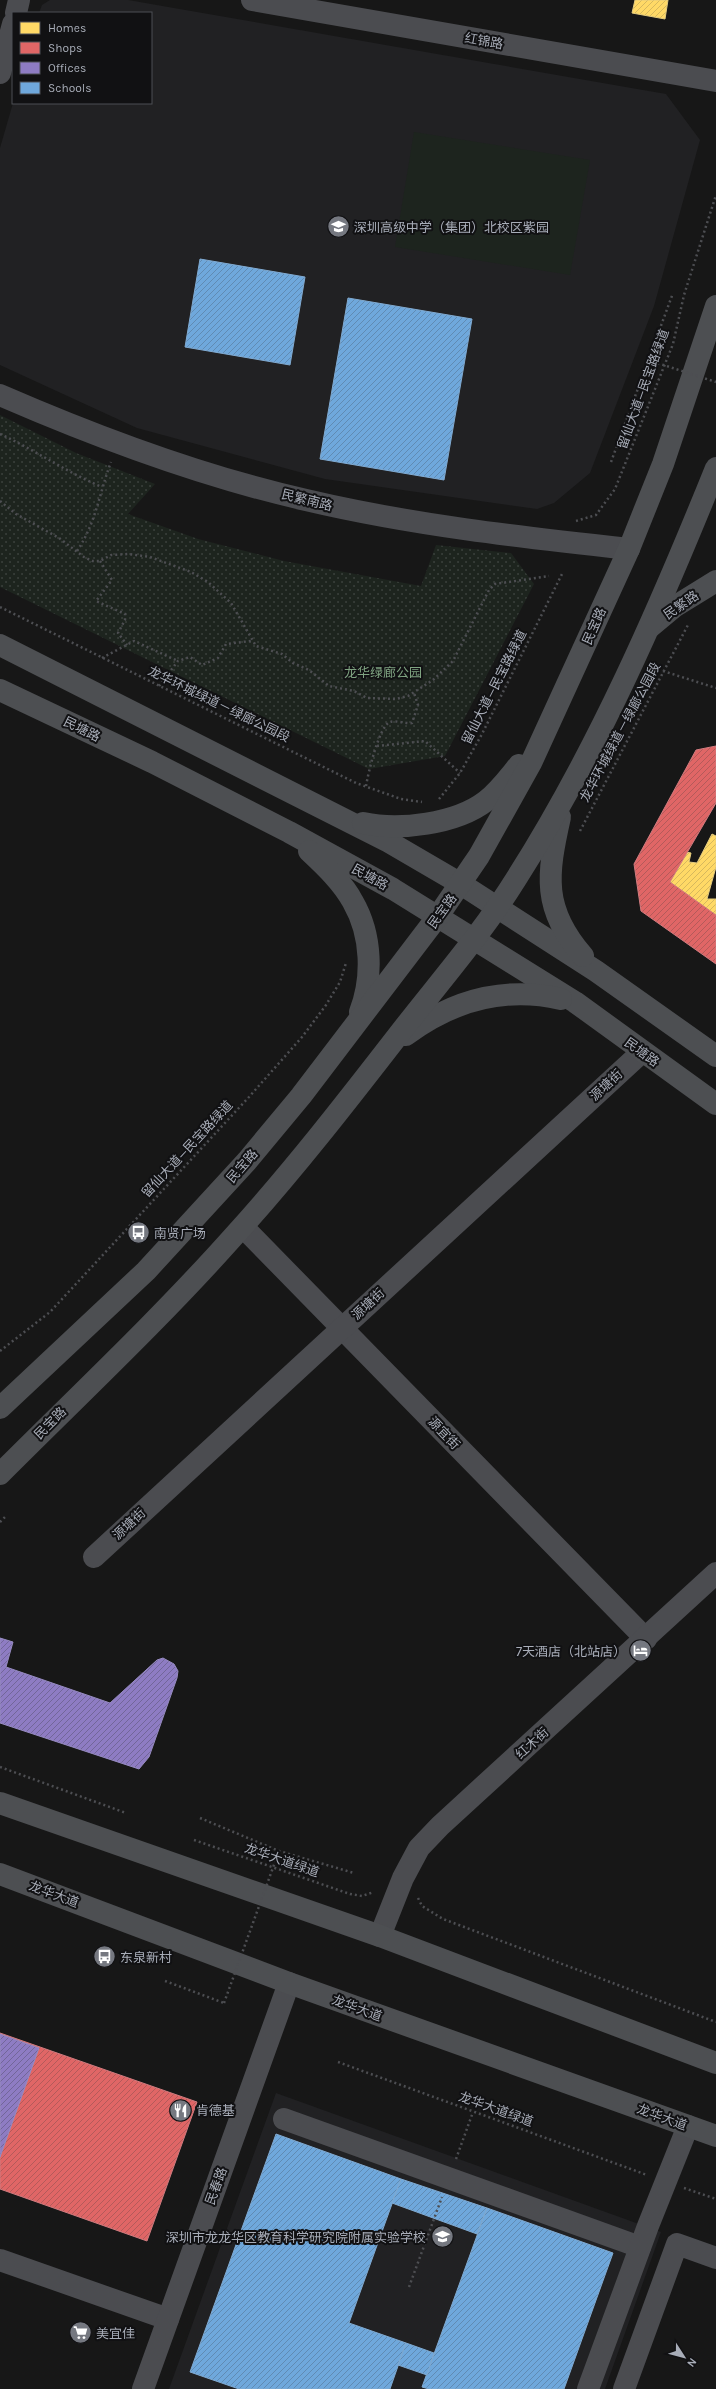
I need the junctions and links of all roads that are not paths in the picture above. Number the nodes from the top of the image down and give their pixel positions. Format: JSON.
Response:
{"nodes":[{"id":1,"x":19,"y":0,"type":"edge"},
{"id":2,"x":252,"y":0,"type":"edge"},
{"id":3,"x":16,"y":12,"type":"edge"},
{"id":4,"x":12,"y":28,"type":"edge"},
{"id":5,"x":0,"y":73,"type":"edge"},
{"id":6,"x":716,"y":81,"type":"edge"},
{"id":7,"x":716,"y":306,"type":"edge"},
{"id":8,"x":0,"y":395,"type":"edge"},
{"id":9,"x":716,"y":468,"type":"edge"},
{"id":10,"x":628,"y":548,"type":"junction"},
{"id":11,"x":716,"y":581,"type":"edge"},
{"id":12,"x":646,"y":630,"type":"junction"},
{"id":13,"x":0,"y":645,"type":"edge"},
{"id":14,"x":0,"y":690,"type":"edge"},
{"id":15,"x":546,"y":731,"type":"junction"},
{"id":16,"x":565,"y":794,"type":"junction"},
{"id":17,"x":345,"y":819,"type":"junction"},
{"id":18,"x":289,"y":832,"type":"junction"},
{"id":19,"x":461,"y":884,"type":"junction"},
{"id":20,"x":497,"y":907,"type":"junction"},
{"id":21,"x":438,"y":916,"type":"junction"},
{"id":22,"x":474,"y":940,"type":"junction"},
{"id":23,"x":596,"y":971,"type":"junction"},
{"id":24,"x":575,"y":1002,"type":"junction"},
{"id":25,"x":353,"y":1028,"type":"junction"},
{"id":26,"x":389,"y":1048,"type":"junction"},
{"id":27,"x":642,"y":1052,"type":"junction"},
{"id":28,"x":716,"y":1056,"type":"edge"},
{"id":29,"x":716,"y":1104,"type":"edge"},
{"id":30,"x":243,"y":1226,"type":"junction"},
{"id":31,"x":342,"y":1328,"type":"junction"},
{"id":32,"x":1,"y":1405,"type":"edge"},
{"id":33,"x":0,"y":1474,"type":"edge"},
{"id":34,"x":94,"y":1557,"type":"dead end"},
{"id":35,"x":716,"y":1573,"type":"edge"},
{"id":36,"x":646,"y":1639,"type":"junction"},
{"id":37,"x":0,"y":1803,"type":"edge"},
{"id":38,"x":0,"y":1874,"type":"edge"},
{"id":39,"x":380,"y":1936,"type":"junction"},
{"id":40,"x":289,"y":1983,"type":"junction"},
{"id":41,"x":716,"y":2063,"type":"edge"},
{"id":42,"x":284,"y":2118,"type":"dead end"},
{"id":43,"x":688,"y":2126,"type":"junction"},
{"id":44,"x":716,"y":2136,"type":"edge"},
{"id":45,"x":640,"y":2247,"type":"junction"},
{"id":46,"x":716,"y":2258,"type":"edge"},
{"id":47,"x":0,"y":2260,"type":"edge"},
{"id":48,"x":168,"y":2320,"type":"junction"},
{"id":49,"x":143,"y":2389,"type":"edge"},
{"id":50,"x":588,"y":2389,"type":"edge"},
{"id":51,"x":624,"y":2389,"type":"edge"}],
"edges":[{"from":1,"to":3,"type":"street"},
{"from":2,"to":6,"type":"street","name":"红锦路"},
{"from":4,"to":5,"type":"street"},
{"from":7,"to":10,"type":"main road","name":"民宝路"},
{"from":8,"to":10,"type":"street","name":"民繁南路"},
{"from":9,"to":12,"type":"main road","name":"民宝路"},
{"from":10,"to":15,"type":"main road","name":"民宝路"},
{"from":11,"to":12,"type":"main road","name":"民繁路"},
{"from":12,"to":16,"type":"main road","name":"民宝路"},
{"from":13,"to":17,"type":"main road"},
{"from":14,"to":18,"type":"main road","name":"民塘路"},
{"from":15,"to":17,"type":"main road"},
{"from":15,"to":19,"type":"main road","name":"民宝路"},
{"from":16,"to":20,"type":"main road","name":"民宝路"},
{"from":16,"to":23,"type":"main road"},
{"from":17,"to":19,"type":"main road"},
{"from":18,"to":21,"type":"main road","name":"民塘路"},
{"from":18,"to":25,"type":"main road"},
{"from":19,"to":20,"type":"main road"},
{"from":19,"to":21,"type":"main road","name":"民宝路"},
{"from":20,"to":22,"type":"main road","name":"民宝路"},
{"from":20,"to":23,"type":"main road"},
{"from":21,"to":22,"type":"main road","name":"民塘路"},
{"from":21,"to":25,"type":"main road","name":"民宝路"},
{"from":22,"to":24,"type":"main road","name":"民塘路"},
{"from":22,"to":26,"type":"main road","name":"民宝路"},
{"from":23,"to":28,"type":"main road"},
{"from":24,"to":26,"type":"main road"},
{"from":24,"to":27,"type":"main road","name":"民塘路"},
{"from":25,"to":32,"type":"main road","name":"民宝路"},
{"from":26,"to":30,"type":"main road","name":"民宝路"},
{"from":27,"to":29,"type":"main road","name":"民塘路"},
{"from":27,"to":31,"type":"street","name":"源塘街"},
{"from":30,"to":31,"type":"street","name":"源宜街"},
{"from":30,"to":33,"type":"main road","name":"民宝路"},
{"from":31,"to":34,"type":"street","name":"源塘街"},
{"from":31,"to":36,"type":"street","name":"源宜街"},
{"from":35,"to":36,"type":"street","name":"红木街"},
{"from":36,"to":39,"type":"street","name":"红木街"},
{"from":37,"to":39,"type":"main road"},
{"from":38,"to":40,"type":"main road","name":"龙华大道"},
{"from":39,"to":41,"type":"main road"},
{"from":40,"to":43,"type":"main road","name":"龙华大道"},
{"from":40,"to":48,"type":"street","name":"民春路"},
{"from":42,"to":45,"type":"street"},
{"from":43,"to":44,"type":"main road","name":"龙华大道"},
{"from":43,"to":45,"type":"street"},
{"from":45,"to":50,"type":"street"},
{"from":46,"to":51,"type":"street"},
{"from":47,"to":48,"type":"street"},
{"from":48,"to":49,"type":"street","name":"民春路"}]}
